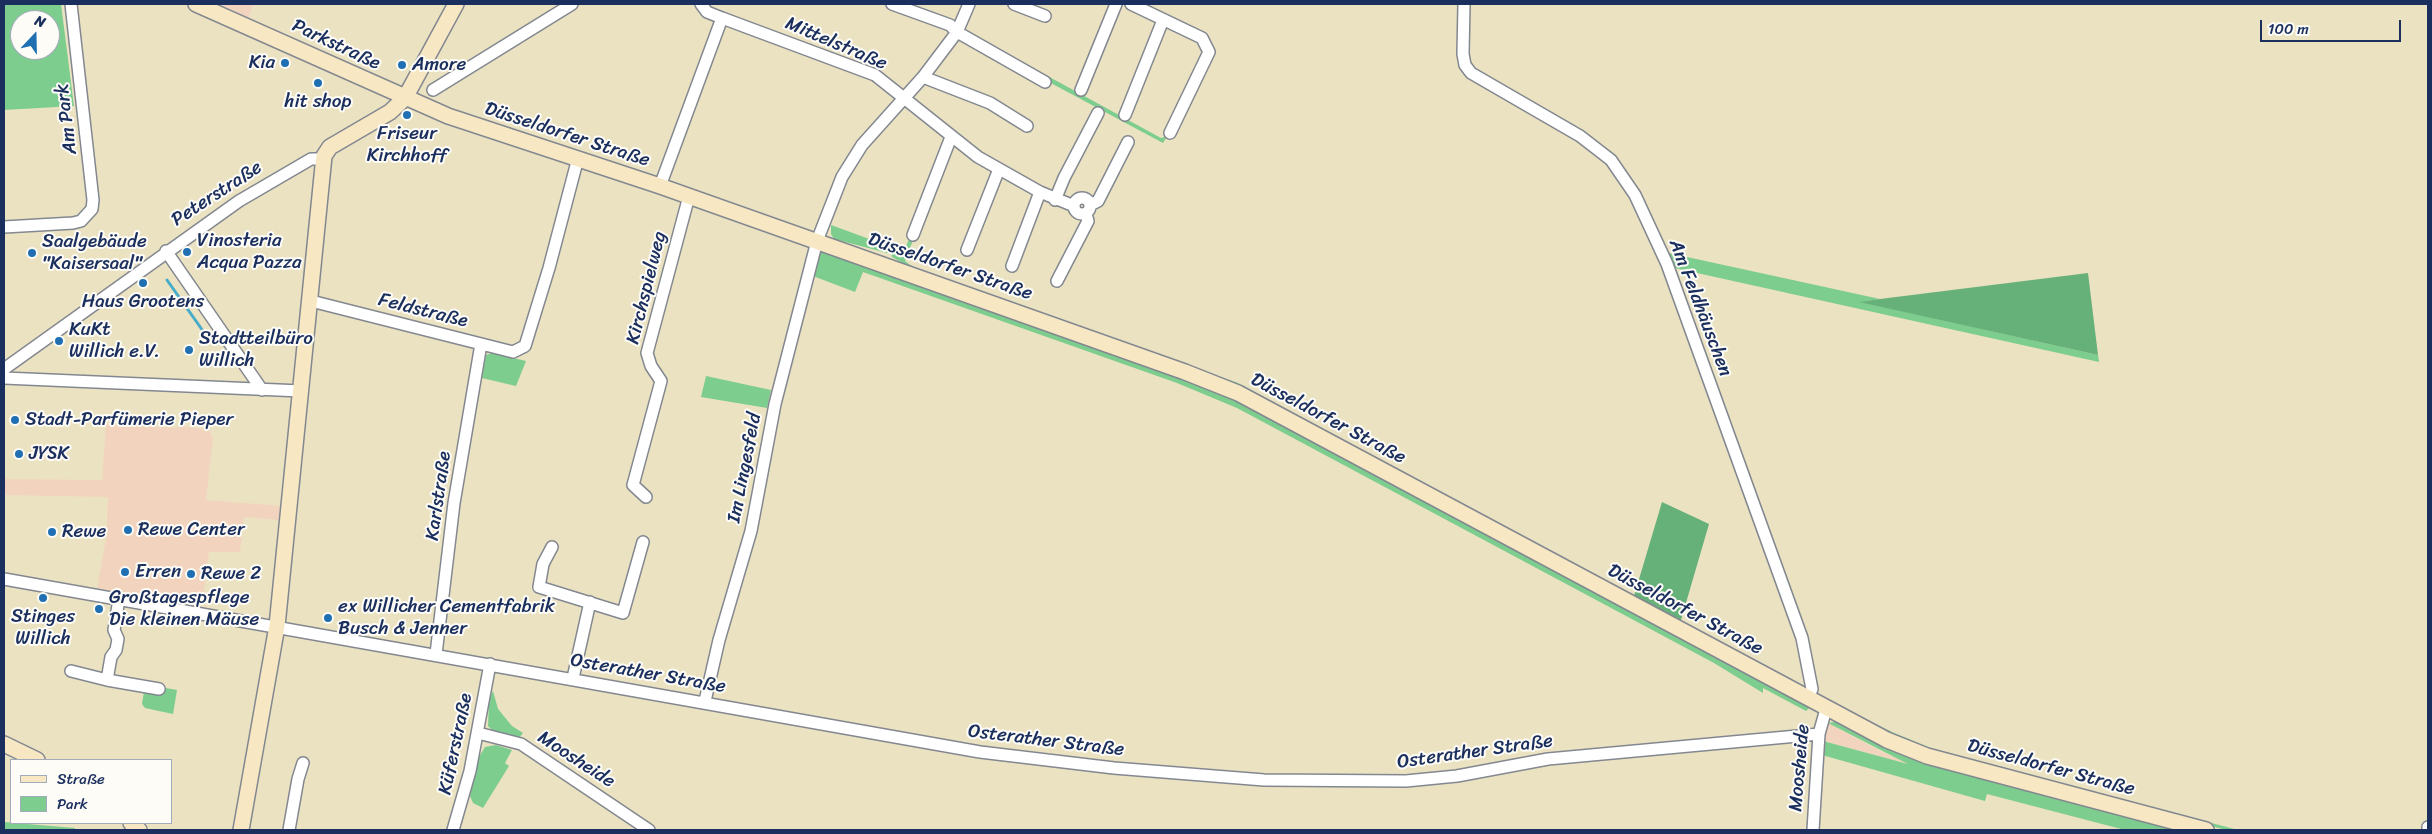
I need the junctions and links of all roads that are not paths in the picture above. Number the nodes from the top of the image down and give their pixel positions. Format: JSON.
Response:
{"nodes":[{"id":1,"x":71,"y":4,"type":"edge"},
{"id":2,"x":196,"y":4,"type":"edge"},
{"id":3,"x":456,"y":4,"type":"edge"},
{"id":4,"x":572,"y":4,"type":"edge"},
{"id":5,"x":701,"y":4,"type":"edge"},
{"id":6,"x":892,"y":4,"type":"edge"},
{"id":7,"x":969,"y":4,"type":"edge"},
{"id":8,"x":1014,"y":4,"type":"edge"},
{"id":9,"x":1116,"y":4,"type":"edge"},
{"id":10,"x":1130,"y":4,"type":"edge"},
{"id":11,"x":1464,"y":4,"type":"edge"},
{"id":12,"x":1045,"y":16,"type":"dead end"},
{"id":13,"x":722,"y":18,"type":"junction"},
{"id":14,"x":1163,"y":20,"type":"junction"},
{"id":15,"x":957,"y":32,"type":"junction"},
{"id":16,"x":922,"y":77,"type":"junction"},
{"id":17,"x":1045,"y":82,"type":"dead end"},
{"id":18,"x":433,"y":90,"type":"dead end"},
{"id":19,"x":1081,"y":90,"type":"dead end"},
{"id":20,"x":904,"y":97,"type":"junction"},
{"id":21,"x":405,"y":98,"type":"junction"},
{"id":22,"x":1098,"y":113,"type":"dead end"},
{"id":23,"x":1125,"y":115,"type":"dead end"},
{"id":24,"x":1028,"y":126,"type":"dead end"},
{"id":25,"x":1170,"y":133,"type":"dead end"},
{"id":26,"x":951,"y":137,"type":"junction"},
{"id":27,"x":1128,"y":142,"type":"dead end"},
{"id":28,"x":578,"y":158,"type":"junction"},
{"id":29,"x":324,"y":159,"type":"junction"},
{"id":30,"x":999,"y":169,"type":"junction"},
{"id":31,"x":660,"y":186,"type":"junction"},
{"id":32,"x":1040,"y":192,"type":"junction"},
{"id":33,"x":689,"y":196,"type":"junction"},
{"id":34,"x":1055,"y":200,"type":"junction"},
{"id":35,"x":1088,"y":209,"type":"junction"},
{"id":36,"x":4,"y":227,"type":"edge"},
{"id":37,"x":913,"y":235,"type":"dead end"},
{"id":38,"x":817,"y":241,"type":"junction"},
{"id":39,"x":968,"y":250,"type":"dead end"},
{"id":40,"x":166,"y":251,"type":"junction"},
{"id":41,"x":1012,"y":266,"type":"dead end"},
{"id":42,"x":1057,"y":281,"type":"dead end"},
{"id":43,"x":311,"y":301,"type":"junction"},
{"id":44,"x":481,"y":344,"type":"junction"},
{"id":45,"x":4,"y":369,"type":"edge"},
{"id":46,"x":4,"y":378,"type":"edge"},
{"id":47,"x":262,"y":390,"type":"junction"},
{"id":48,"x":302,"y":392,"type":"junction"},
{"id":49,"x":646,"y":497,"type":"dead end"},
{"id":50,"x":643,"y":542,"type":"dead end"},
{"id":51,"x":552,"y":547,"type":"dead end"},
{"id":52,"x":4,"y":578,"type":"edge"},
{"id":53,"x":119,"y":598,"type":"junction"},
{"id":54,"x":590,"y":602,"type":"junction"},
{"id":55,"x":277,"y":626,"type":"junction"},
{"id":56,"x":436,"y":654,"type":"junction"},
{"id":57,"x":490,"y":664,"type":"junction"},
{"id":58,"x":71,"y":671,"type":"dead end"},
{"id":59,"x":573,"y":678,"type":"junction"},
{"id":60,"x":107,"y":680,"type":"junction"},
{"id":61,"x":159,"y":689,"type":"dead end"},
{"id":62,"x":1808,"y":699,"type":"junction"},
{"id":63,"x":705,"y":701,"type":"junction"},
{"id":64,"x":1826,"y":709,"type":"junction"},
{"id":65,"x":478,"y":732,"type":"junction"},
{"id":66,"x":1819,"y":734,"type":"junction"},
{"id":67,"x":4,"y":744,"type":"edge"},
{"id":68,"x":35,"y":759,"type":"edge"},
{"id":69,"x":303,"y":763,"type":"dead end"},
{"id":70,"x":241,"y":830,"type":"edge"},
{"id":71,"x":289,"y":830,"type":"edge"},
{"id":72,"x":453,"y":830,"type":"edge"},
{"id":73,"x":649,"y":830,"type":"edge"},
{"id":74,"x":1813,"y":830,"type":"edge"},
{"id":75,"x":2206,"y":830,"type":"edge"}],
"edges":[{"from":1,"to":36,"type":"street","name":"Am Park"},
{"from":2,"to":21,"type":"main road","name":"Parkstraße"},
{"from":3,"to":21,"type":"main road"},
{"from":4,"to":18,"type":"street"},
{"from":5,"to":13,"type":"street","name":"Mittelstraße"},
{"from":6,"to":15,"type":"street"},
{"from":7,"to":15,"type":"street","name":"Im Lingesfeld"},
{"from":8,"to":12,"type":"street"},
{"from":9,"to":19,"type":"street"},
{"from":10,"to":14,"type":"street"},
{"from":11,"to":62,"type":"street","name":"Am Feldhäuschen"},
{"from":13,"to":20,"type":"street","name":"Mittelstraße"},
{"from":13,"to":31,"type":"street"},
{"from":14,"to":23,"type":"street"},
{"from":14,"to":25,"type":"street"},
{"from":15,"to":16,"type":"street","name":"Im Lingesfeld"},
{"from":15,"to":17,"type":"street"},
{"from":16,"to":20,"type":"street","name":"Im Lingesfeld"},
{"from":16,"to":24,"type":"street"},
{"from":20,"to":26,"type":"street","name":"Mittelstraße"},
{"from":20,"to":38,"type":"street","name":"Im Lingesfeld"},
{"from":21,"to":28,"type":"main road","name":"Düsseldorfer Straße"},
{"from":21,"to":29,"type":"main road"},
{"from":22,"to":34,"type":"street"},
{"from":26,"to":30,"type":"street","name":"Mittelstraße"},
{"from":26,"to":37,"type":"street"},
{"from":27,"to":35,"type":"street"},
{"from":28,"to":31,"type":"main road","name":"Düsseldorfer Straße"},
{"from":28,"to":44,"type":"street","name":"Feldstraße"},
{"from":29,"to":40,"type":"street","name":"Peterstraße"},
{"from":29,"to":43,"type":"main road"},
{"from":30,"to":32,"type":"street","name":"Mittelstraße"},
{"from":30,"to":39,"type":"street"},
{"from":31,"to":33,"type":"main road","name":"Düsseldorfer Straße"},
{"from":32,"to":34,"type":"street","name":"Mittelstraße"},
{"from":32,"to":41,"type":"street"},
{"from":33,"to":38,"type":"main road","name":"Düsseldorfer Straße"},
{"from":33,"to":49,"type":"street","name":"Kirchspielweg"},
{"from":34,"to":35,"type":"street","name":"Mittelstraße"},
{"from":35,"to":42,"type":"street"},
{"from":38,"to":62,"type":"main road","name":"Düsseldorfer Straße"},
{"from":38,"to":63,"type":"street","name":"Im Lingesfeld"},
{"from":40,"to":45,"type":"street","name":"Peterstraße"},
{"from":40,"to":47,"type":"street"},
{"from":43,"to":44,"type":"street","name":"Feldstraße"},
{"from":43,"to":48,"type":"main road"},
{"from":44,"to":56,"type":"street","name":"Karlstraße"},
{"from":46,"to":47,"type":"street"},
{"from":47,"to":48,"type":"street"},
{"from":48,"to":55,"type":"main road"},
{"from":50,"to":54,"type":"street"},
{"from":51,"to":54,"type":"street"},
{"from":52,"to":53,"type":"street","name":"Osterather Straße"},
{"from":53,"to":55,"type":"street","name":"Osterather Straße"},
{"from":53,"to":60,"type":"street"},
{"from":54,"to":59,"type":"street"},
{"from":55,"to":56,"type":"street","name":"Osterather Straße"},
{"from":55,"to":70,"type":"main road"},
{"from":56,"to":57,"type":"street","name":"Osterather Straße"},
{"from":57,"to":59,"type":"street","name":"Osterather Straße"},
{"from":57,"to":65,"type":"street","name":"Küferstraße"},
{"from":58,"to":60,"type":"street"},
{"from":59,"to":63,"type":"street","name":"Osterather Straße"},
{"from":60,"to":61,"type":"street"},
{"from":62,"to":64,"type":"main road","name":"Düsseldorfer Straße"},
{"from":63,"to":66,"type":"street","name":"Osterather Straße"},
{"from":64,"to":66,"type":"street","name":"Moosheide"},
{"from":64,"to":75,"type":"main road","name":"Düsseldorfer Straße"},
{"from":65,"to":72,"type":"street","name":"Küferstraße"},
{"from":65,"to":73,"type":"street","name":"Moosheide"},
{"from":66,"to":74,"type":"street","name":"Moosheide"},
{"from":67,"to":68,"type":"main road"},
{"from":69,"to":71,"type":"street"}]}
